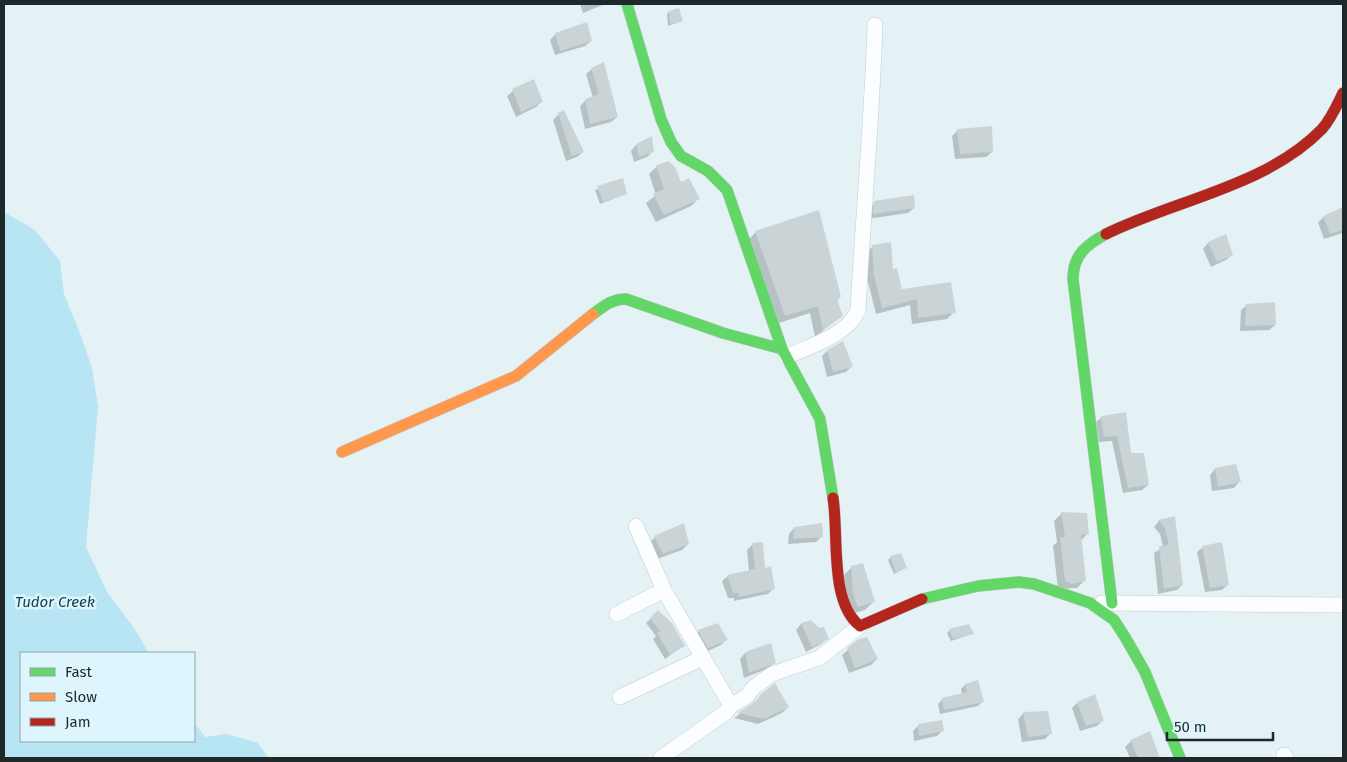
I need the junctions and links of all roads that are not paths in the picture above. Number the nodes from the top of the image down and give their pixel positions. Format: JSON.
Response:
{"nodes":[{"id":1,"x":626,"y":4,"type":"edge"},
{"id":2,"x":875,"y":25,"type":"dead end"},
{"id":3,"x":1343,"y":93,"type":"edge"},
{"id":4,"x":784,"y":353,"type":"junction"},
{"id":5,"x":342,"y":452,"type":"dead end"},
{"id":6,"x":636,"y":526,"type":"dead end"},
{"id":7,"x":664,"y":590,"type":"junction"},
{"id":8,"x":1090,"y":603,"type":"junction"},
{"id":9,"x":1112,"y":603,"type":"junction"},
{"id":10,"x":1343,"y":605,"type":"edge"},
{"id":11,"x":617,"y":614,"type":"dead end"},
{"id":12,"x":860,"y":626,"type":"junction"},
{"id":13,"x":702,"y":658,"type":"junction"},
{"id":14,"x":620,"y":697,"type":"dead end"},
{"id":15,"x":731,"y":706,"type":"junction"},
{"id":16,"x":660,"y":758,"type":"edge"},
{"id":17,"x":1180,"y":758,"type":"edge"}],
"edges":[{"from":1,"to":4,"type":"street"},
{"from":2,"to":4,"type":"street"},
{"from":3,"to":9,"type":"street"},
{"from":4,"to":5,"type":"street"},
{"from":4,"to":12,"type":"street"},
{"from":6,"to":7,"type":"street"},
{"from":7,"to":11,"type":"street"},
{"from":7,"to":13,"type":"street"},
{"from":8,"to":9,"type":"street"},
{"from":8,"to":12,"type":"street"},
{"from":8,"to":17,"type":"street"},
{"from":9,"to":10,"type":"street"},
{"from":12,"to":15,"type":"street"},
{"from":13,"to":14,"type":"street"},
{"from":13,"to":15,"type":"street"},
{"from":15,"to":16,"type":"street"}]}
